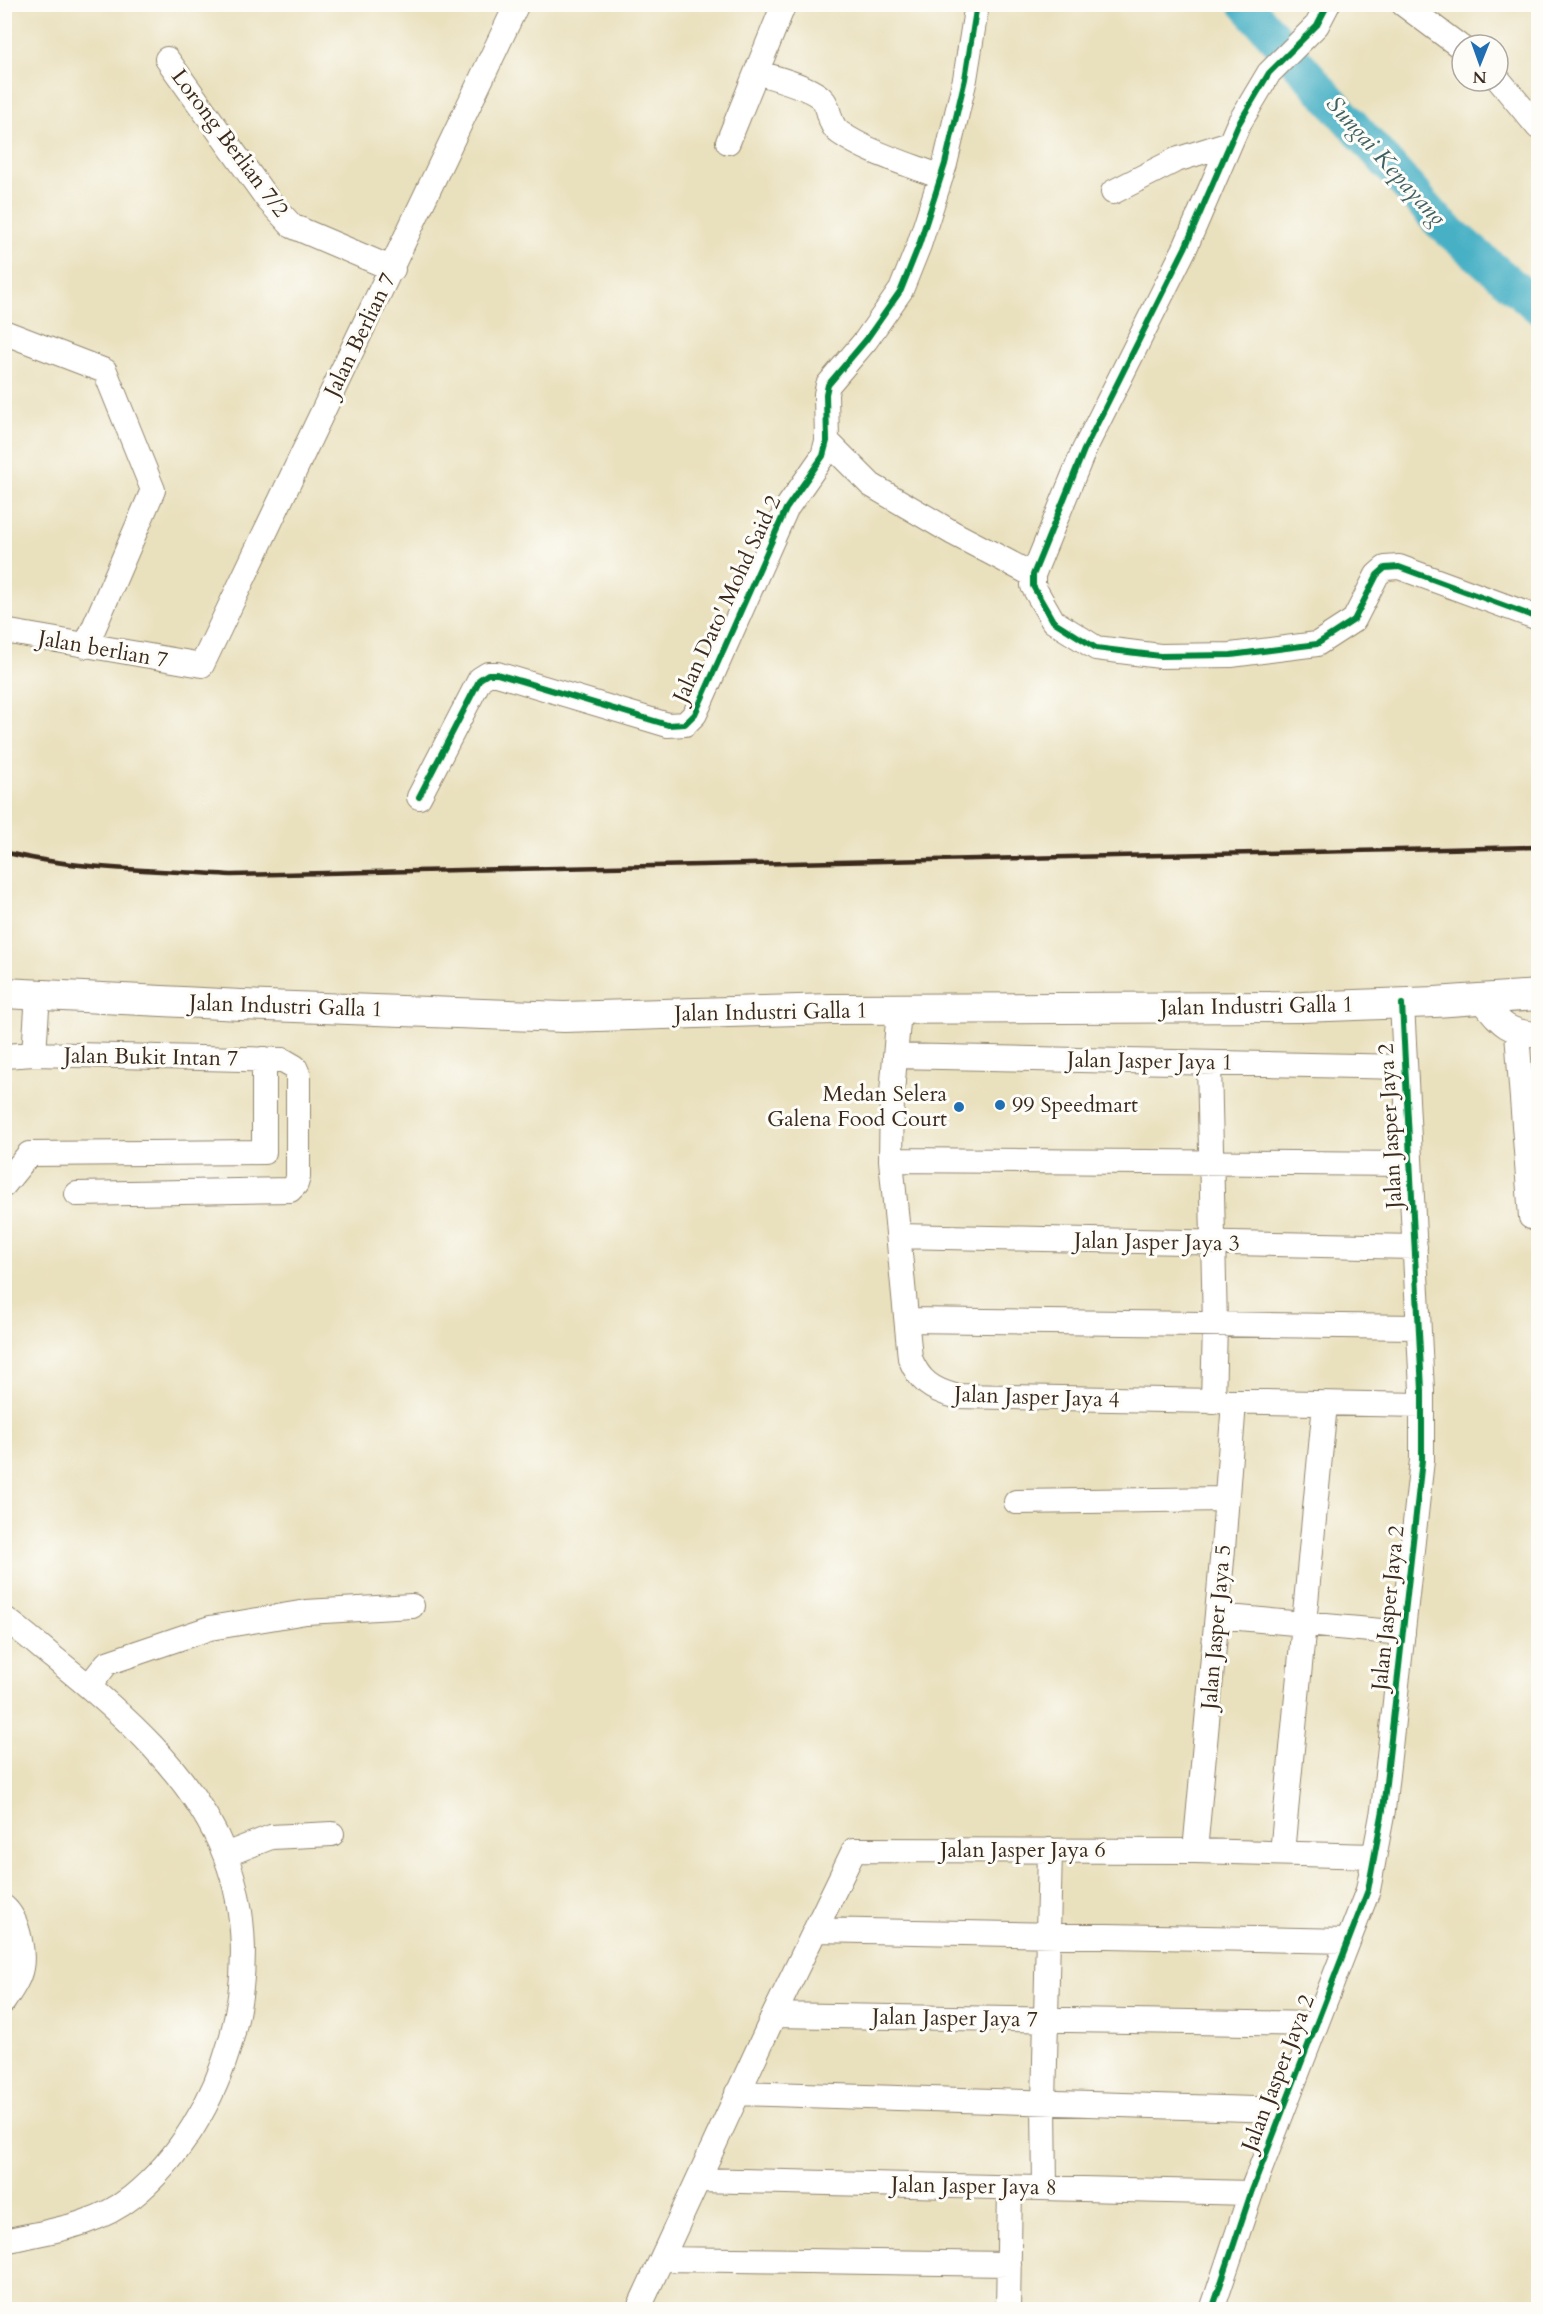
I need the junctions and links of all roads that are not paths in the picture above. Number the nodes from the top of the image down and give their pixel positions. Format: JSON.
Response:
{"nodes":[{"id":1,"x":517,"y":4,"type":"edge"},
{"id":2,"x":784,"y":4,"type":"edge"},
{"id":3,"x":977,"y":4,"type":"edge"},
{"id":4,"x":1403,"y":4,"type":"edge"},
{"id":5,"x":1323,"y":15,"type":"edge"},
{"id":6,"x":1450,"y":39,"type":"edge"},
{"id":7,"x":167,"y":59,"type":"dead end"},
{"id":8,"x":757,"y":72,"type":"junction"},
{"id":9,"x":1510,"y":93,"type":"edge"},
{"id":10,"x":1539,"y":127,"type":"edge"},
{"id":11,"x":728,"y":142,"type":"dead end"},
{"id":12,"x":1230,"y":143,"type":"junction"},
{"id":13,"x":941,"y":177,"type":"junction"},
{"id":14,"x":1113,"y":192,"type":"dead end"},
{"id":15,"x":393,"y":269,"type":"junction"},
{"id":16,"x":6,"y":333,"type":"dead end"},
{"id":17,"x":827,"y":441,"type":"junction"},
{"id":18,"x":1033,"y":575,"type":"junction"},
{"id":19,"x":1539,"y":618,"type":"edge"},
{"id":20,"x":4,"y":631,"type":"edge"},
{"id":21,"x":86,"y":646,"type":"junction"},
{"id":22,"x":202,"y":665,"type":"joint"},
{"id":23,"x":419,"y":797,"type":"dead end"},
{"id":24,"x":4,"y":993,"type":"edge"},
{"id":25,"x":38,"y":994,"type":"junction"},
{"id":26,"x":1539,"y":995,"type":"edge"},
{"id":27,"x":1481,"y":999,"type":"junction"},
{"id":28,"x":1402,"y":1004,"type":"junction"},
{"id":29,"x":899,"y":1010,"type":"junction"},
{"id":30,"x":1528,"y":1033,"type":"edge"},
{"id":31,"x":34,"y":1054,"type":"junction"},
{"id":32,"x":4,"y":1056,"type":"edge"},
{"id":33,"x":895,"y":1056,"type":"junction"},
{"id":34,"x":264,"y":1059,"type":"junction"},
{"id":35,"x":1209,"y":1063,"type":"junction"},
{"id":36,"x":1405,"y":1067,"type":"junction"},
{"id":37,"x":1531,"y":1131,"type":"edge"},
{"id":38,"x":891,"y":1160,"type":"junction"},
{"id":39,"x":1211,"y":1162,"type":"junction"},
{"id":40,"x":1410,"y":1164,"type":"junction"},
{"id":41,"x":4,"y":1185,"type":"edge"},
{"id":42,"x":77,"y":1194,"type":"dead end"},
{"id":43,"x":1539,"y":1220,"type":"edge"},
{"id":44,"x":899,"y":1236,"type":"junction"},
{"id":45,"x":1212,"y":1243,"type":"junction"},
{"id":46,"x":1414,"y":1247,"type":"junction"},
{"id":47,"x":907,"y":1320,"type":"junction"},
{"id":48,"x":1215,"y":1325,"type":"junction"},
{"id":49,"x":1418,"y":1327,"type":"junction"},
{"id":50,"x":1223,"y":1402,"type":"junction"},
{"id":51,"x":1325,"y":1404,"type":"junction"},
{"id":52,"x":1422,"y":1405,"type":"junction"},
{"id":53,"x":1226,"y":1499,"type":"junction"},
{"id":54,"x":1016,"y":1502,"type":"dead end"},
{"id":55,"x":412,"y":1606,"type":"dead end"},
{"id":56,"x":1217,"y":1616,"type":"junction"},
{"id":57,"x":5,"y":1618,"type":"edge"},
{"id":58,"x":1306,"y":1624,"type":"junction"},
{"id":59,"x":1403,"y":1633,"type":"junction"},
{"id":60,"x":89,"y":1686,"type":"junction"},
{"id":61,"x":332,"y":1834,"type":"dead end"},
{"id":62,"x":1050,"y":1851,"type":"junction"},
{"id":63,"x":1195,"y":1851,"type":"junction"},
{"id":64,"x":1282,"y":1853,"type":"junction"},
{"id":65,"x":225,"y":1855,"type":"junction"},
{"id":66,"x":1374,"y":1856,"type":"junction"},
{"id":67,"x":4,"y":1907,"type":"edge"},
{"id":68,"x":816,"y":1930,"type":"junction"},
{"id":69,"x":1049,"y":1935,"type":"junction"},
{"id":70,"x":1348,"y":1941,"type":"junction"},
{"id":71,"x":4,"y":2001,"type":"edge"},
{"id":72,"x":774,"y":2015,"type":"junction"},
{"id":73,"x":1046,"y":2019,"type":"junction"},
{"id":74,"x":1316,"y":2024,"type":"junction"},
{"id":75,"x":737,"y":2093,"type":"junction"},
{"id":76,"x":1044,"y":2103,"type":"junction"},
{"id":77,"x":1283,"y":2110,"type":"junction"},
{"id":78,"x":698,"y":2180,"type":"junction"},
{"id":79,"x":1010,"y":2187,"type":"junction"},
{"id":80,"x":1045,"y":2188,"type":"junction"},
{"id":81,"x":1251,"y":2193,"type":"junction"},
{"id":82,"x":4,"y":2241,"type":"edge"},
{"id":83,"x":662,"y":2259,"type":"junction"},
{"id":84,"x":1009,"y":2264,"type":"junction"},
{"id":85,"x":638,"y":2310,"type":"edge"},
{"id":86,"x":1008,"y":2310,"type":"edge"},
{"id":87,"x":1212,"y":2310,"type":"edge"}],
"edges":[{"from":1,"to":15,"type":"street","name":"Jalan Berlian 7"},
{"from":2,"to":8,"type":"street"},
{"from":3,"to":13,"type":"street","name":"Jalan Dato' Mohd Said 2"},
{"from":4,"to":6,"type":"street"},
{"from":5,"to":12,"type":"street"},
{"from":7,"to":15,"type":"street","name":"Lorong Berlian 7/2"},
{"from":8,"to":11,"type":"street"},
{"from":8,"to":13,"type":"street"},
{"from":9,"to":10,"type":"street"},
{"from":12,"to":14,"type":"street"},
{"from":12,"to":18,"type":"street"},
{"from":13,"to":17,"type":"street","name":"Jalan Dato' Mohd Said 2"},
{"from":15,"to":22,"type":"street","name":"Jalan Berlian 7"},
{"from":16,"to":21,"type":"street"},
{"from":17,"to":18,"type":"street"},
{"from":17,"to":23,"type":"street","name":"Jalan Dato' Mohd Said 2"},
{"from":18,"to":19,"type":"street"},
{"from":20,"to":21,"type":"street","name":"Jalan berlian 7"},
{"from":21,"to":22,"type":"street","name":"Jalan berlian 7"},
{"from":24,"to":25,"type":"main road","name":"Jalan Industri Galla 1"},
{"from":25,"to":29,"type":"main road","name":"Jalan Industri Galla 1"},
{"from":25,"to":31,"type":"street"},
{"from":26,"to":27,"type":"main road","name":"Jalan Industri Galla 1"},
{"from":27,"to":28,"type":"main road","name":"Jalan Industri Galla 1"},
{"from":27,"to":30,"type":"street"},
{"from":28,"to":29,"type":"main road","name":"Jalan Industri Galla 1"},
{"from":28,"to":36,"type":"street","name":"Jalan Jasper Jaya 2"},
{"from":29,"to":33,"type":"street","name":"Jalan Jasper Jaya 4"},
{"from":30,"to":37,"type":"street"},
{"from":31,"to":32,"type":"street","name":"Jalan Bukit Intan 7"},
{"from":31,"to":34,"type":"street","name":"Jalan Bukit Intan 7"},
{"from":33,"to":35,"type":"street","name":"Jalan Jasper Jaya 1"},
{"from":33,"to":38,"type":"street","name":"Jalan Jasper Jaya 4"},
{"from":34,"to":41,"type":"street"},
{"from":34,"to":42,"type":"street","name":"Jalan Bukit Intan 7"},
{"from":35,"to":36,"type":"street","name":"Jalan Jasper Jaya 1"},
{"from":35,"to":39,"type":"street","name":"Jalan Jasper Jaya 5"},
{"from":36,"to":40,"type":"street","name":"Jalan Jasper Jaya 2"},
{"from":37,"to":43,"type":"street"},
{"from":38,"to":39,"type":"street"},
{"from":38,"to":44,"type":"street","name":"Jalan Jasper Jaya 4"},
{"from":39,"to":40,"type":"street"},
{"from":39,"to":45,"type":"street","name":"Jalan Jasper Jaya 5"},
{"from":40,"to":46,"type":"street","name":"Jalan Jasper Jaya 2"},
{"from":44,"to":45,"type":"street","name":"Jalan Jasper Jaya 3"},
{"from":44,"to":47,"type":"street","name":"Jalan Jasper Jaya 4"},
{"from":45,"to":46,"type":"street","name":"Jalan Jasper Jaya 3"},
{"from":45,"to":48,"type":"street","name":"Jalan Jasper Jaya 5"},
{"from":46,"to":49,"type":"street","name":"Jalan Jasper Jaya 2"},
{"from":47,"to":48,"type":"street"},
{"from":47,"to":50,"type":"street","name":"Jalan Jasper Jaya 4"},
{"from":48,"to":49,"type":"street"},
{"from":48,"to":50,"type":"street","name":"Jalan Jasper Jaya 5"},
{"from":49,"to":52,"type":"street","name":"Jalan Jasper Jaya 2"},
{"from":50,"to":51,"type":"street","name":"Jalan Jasper Jaya 4"},
{"from":50,"to":53,"type":"street","name":"Jalan Jasper Jaya 5"},
{"from":51,"to":52,"type":"street","name":"Jalan Jasper Jaya 4"},
{"from":51,"to":58,"type":"street"},
{"from":52,"to":59,"type":"street","name":"Jalan Jasper Jaya 2"},
{"from":53,"to":54,"type":"street"},
{"from":53,"to":56,"type":"street","name":"Jalan Jasper Jaya 5"},
{"from":55,"to":60,"type":"street"},
{"from":56,"to":58,"type":"street"},
{"from":56,"to":63,"type":"street","name":"Jalan Jasper Jaya 5"},
{"from":57,"to":60,"type":"street"},
{"from":58,"to":59,"type":"street"},
{"from":58,"to":64,"type":"street"},
{"from":59,"to":66,"type":"street","name":"Jalan Jasper Jaya 2"},
{"from":60,"to":65,"type":"street"},
{"from":61,"to":65,"type":"street"},
{"from":62,"to":63,"type":"street","name":"Jalan Jasper Jaya 6"},
{"from":62,"to":68,"type":"street","name":"Jalan Jasper Jaya 6"},
{"from":62,"to":69,"type":"street"},
{"from":63,"to":64,"type":"street","name":"Jalan Jasper Jaya 6"},
{"from":64,"to":66,"type":"street","name":"Jalan Jasper Jaya 6"},
{"from":65,"to":82,"type":"street"},
{"from":66,"to":70,"type":"street","name":"Jalan Jasper Jaya 2"},
{"from":67,"to":71,"type":"street"},
{"from":68,"to":69,"type":"street"},
{"from":68,"to":72,"type":"street","name":"Jalan Jasper Jaya 6"},
{"from":69,"to":70,"type":"street"},
{"from":69,"to":73,"type":"street"},
{"from":70,"to":74,"type":"street","name":"Jalan Jasper Jaya 2"},
{"from":72,"to":73,"type":"street","name":"Jalan Jasper Jaya 7"},
{"from":72,"to":75,"type":"street"},
{"from":73,"to":74,"type":"street","name":"Jalan Jasper Jaya 7"},
{"from":73,"to":76,"type":"street"},
{"from":74,"to":77,"type":"street","name":"Jalan Jasper Jaya 2"},
{"from":75,"to":76,"type":"street"},
{"from":75,"to":78,"type":"street"},
{"from":76,"to":77,"type":"street"},
{"from":76,"to":80,"type":"street"},
{"from":77,"to":81,"type":"street","name":"Jalan Jasper Jaya 2"},
{"from":78,"to":79,"type":"street","name":"Jalan Jasper Jaya 8"},
{"from":78,"to":83,"type":"street"},
{"from":79,"to":80,"type":"street","name":"Jalan Jasper Jaya 8"},
{"from":79,"to":84,"type":"street"},
{"from":80,"to":81,"type":"street","name":"Jalan Jasper Jaya 8"},
{"from":81,"to":87,"type":"street","name":"Jalan Jasper Jaya 2"},
{"from":83,"to":84,"type":"street"},
{"from":83,"to":85,"type":"street"},
{"from":84,"to":86,"type":"street"}]}
